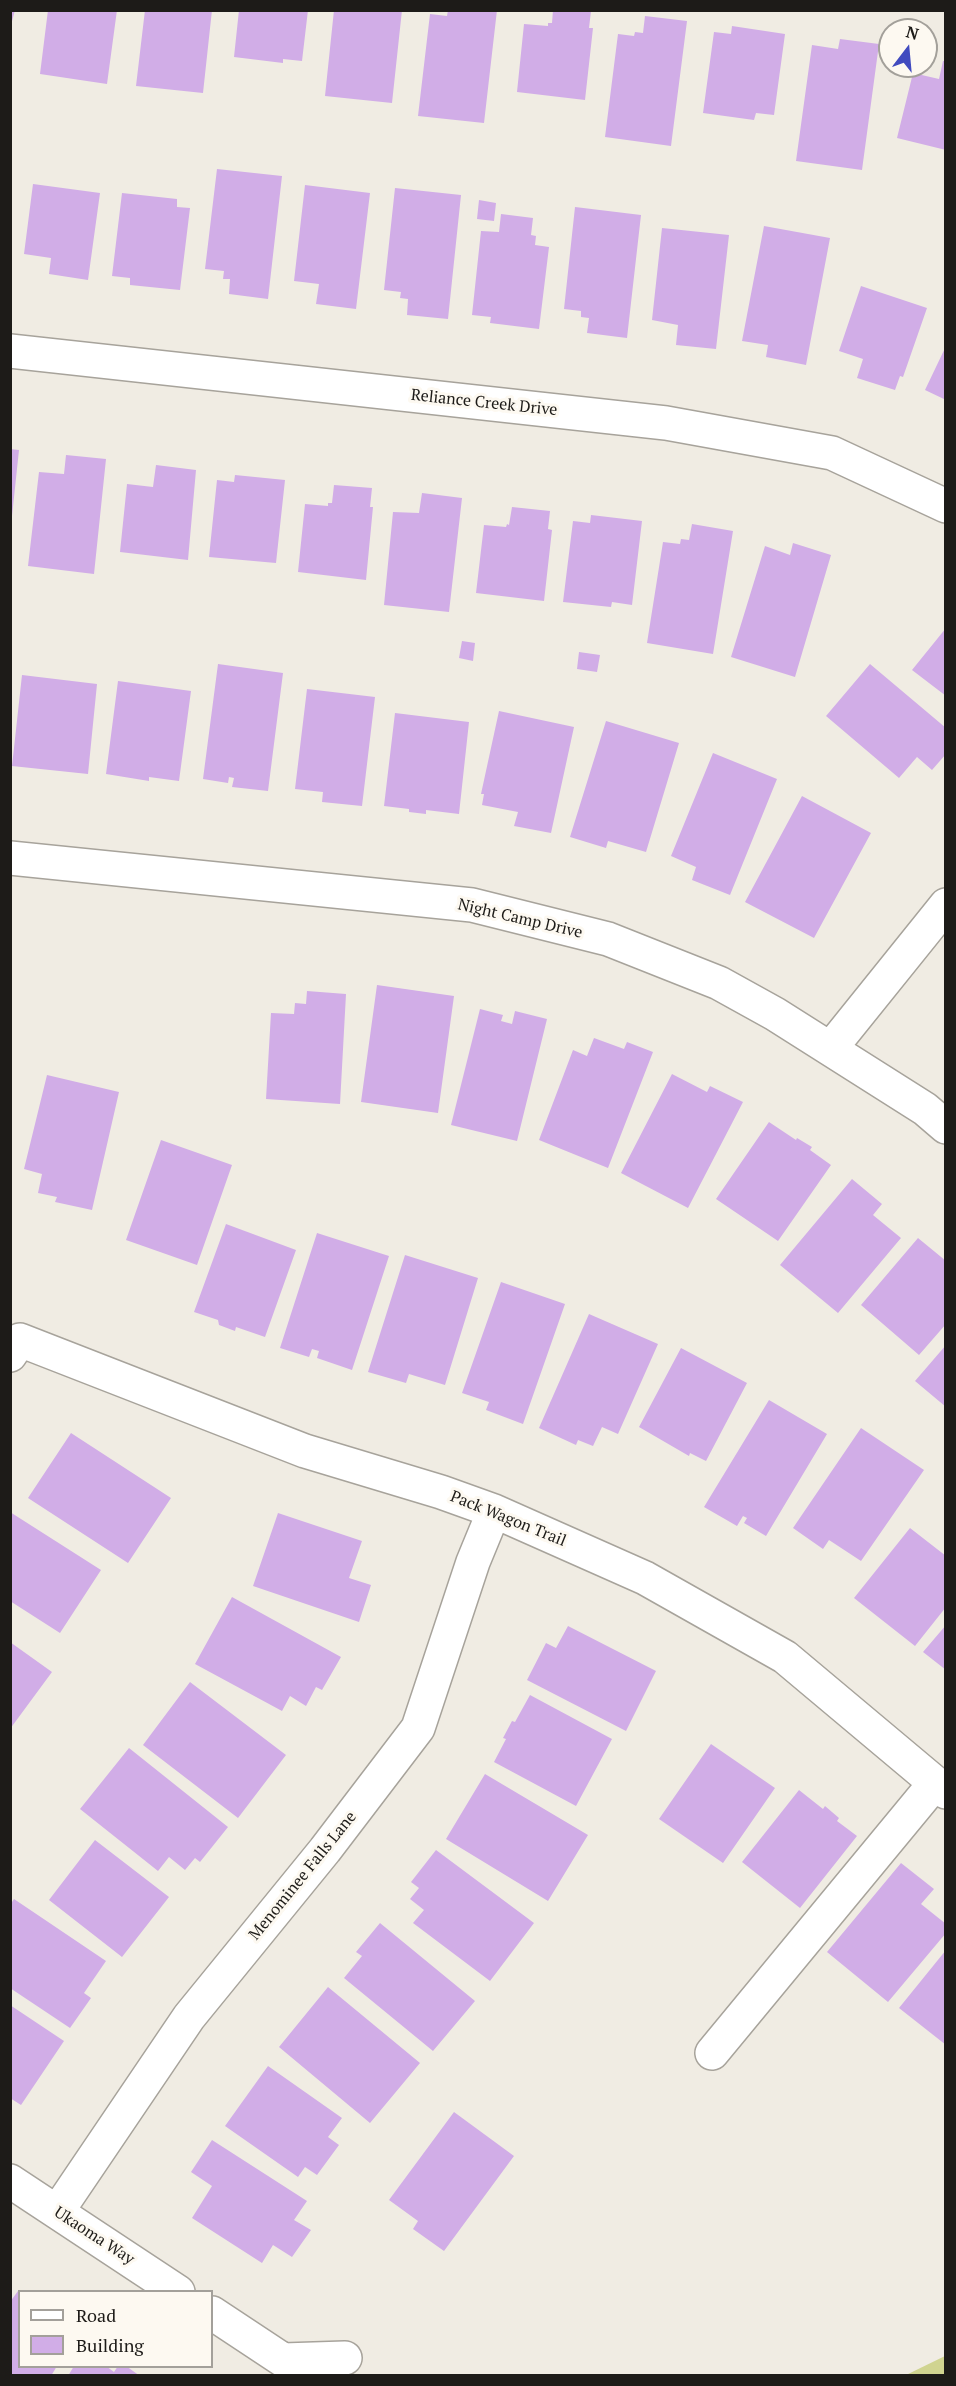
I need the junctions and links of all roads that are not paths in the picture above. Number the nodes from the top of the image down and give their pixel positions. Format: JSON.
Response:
{"nodes":[{"id":1,"x":10,"y":351,"type":"edge"},
{"id":2,"x":945,"y":506,"type":"edge"},
{"id":3,"x":10,"y":858,"type":"edge"},
{"id":4,"x":945,"y":905,"type":"edge"},
{"id":5,"x":831,"y":1048,"type":"junction"},
{"id":6,"x":945,"y":1127,"type":"edge"},
{"id":7,"x":15,"y":1348,"type":"edge"},
{"id":8,"x":494,"y":1511,"type":"junction"},
{"id":9,"x":940,"y":1788,"type":"edge"},
{"id":10,"x":712,"y":2053,"type":"dead end"},
{"id":11,"x":10,"y":2181,"type":"edge"},
{"id":12,"x":57,"y":2212,"type":"junction"},
{"id":13,"x":175,"y":2290,"type":"edge"},
{"id":14,"x":213,"y":2314,"type":"edge"},
{"id":15,"x":345,"y":2358,"type":"dead end"}],
"edges":[{"from":1,"to":2,"type":"street","name":"Reliance Creek Drive"},
{"from":3,"to":5,"type":"street","name":"Night Camp Drive"},
{"from":4,"to":5,"type":"street"},
{"from":5,"to":6,"type":"street","name":"Night Camp Drive"},
{"from":7,"to":8,"type":"street","name":"Pack Wagon Trail"},
{"from":8,"to":9,"type":"street","name":"Pack Wagon Trail"},
{"from":8,"to":12,"type":"street","name":"Menominee Falls Lane"},
{"from":9,"to":10,"type":"street"},
{"from":11,"to":12,"type":"street","name":"Ukaoma Way"},
{"from":12,"to":13,"type":"street","name":"Ukaoma Way"},
{"from":14,"to":15,"type":"street"}]}
